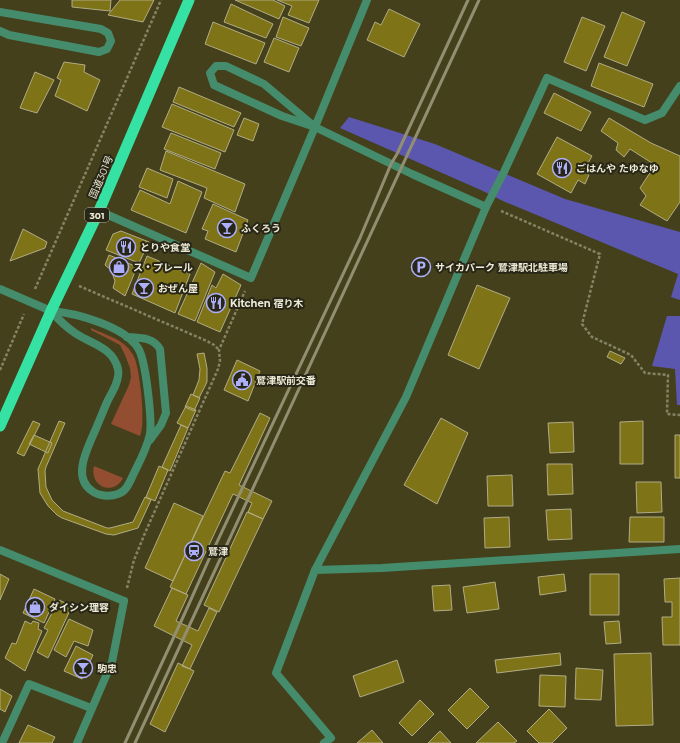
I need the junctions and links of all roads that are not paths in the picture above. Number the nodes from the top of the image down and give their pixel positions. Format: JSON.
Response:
{"nodes":[{"id":1,"x":189,"y":0,"type":"edge"},
{"id":2,"x":367,"y":0,"type":"edge"},
{"id":3,"x":0,"y":12,"type":"edge"},
{"id":4,"x":0,"y":31,"type":"edge"},
{"id":5,"x":680,"y":86,"type":"edge"},
{"id":6,"x":315,"y":127,"type":"junction"},
{"id":7,"x":486,"y":207,"type":"junction"},
{"id":8,"x":99,"y":211,"type":"junction"},
{"id":9,"x":0,"y":289,"type":"edge"},
{"id":10,"x":51,"y":311,"type":"junction"},
{"id":11,"x":127,"y":337,"type":"junction"},
{"id":12,"x":0,"y":426,"type":"edge"},
{"id":13,"x":147,"y":443,"type":"junction"},
{"id":14,"x":680,"y":549,"type":"edge"},
{"id":15,"x":0,"y":550,"type":"edge"},
{"id":16,"x":315,"y":570,"type":"junction"},
{"id":17,"x":92,"y":708,"type":"junction"},
{"id":18,"x":2,"y":743,"type":"edge"},
{"id":19,"x":77,"y":743,"type":"edge"},
{"id":20,"x":324,"y":743,"type":"edge"}],
"edges":[{"from":1,"to":8,"type":"highway","name":"国道301号","number":"301"},
{"from":2,"to":6,"type":"street"},
{"from":3,"to":4,"type":"street"},
{"from":5,"to":7,"type":"street"},
{"from":6,"to":6,"type":"street"},
{"from":6,"to":7,"type":"street"},
{"from":6,"to":8,"type":"street"},
{"from":7,"to":16,"type":"street"},
{"from":8,"to":10,"type":"highway","name":"国道301号","number":"301"},
{"from":9,"to":10,"type":"street"},
{"from":10,"to":11,"type":"street"},
{"from":10,"to":12,"type":"highway","name":"国道301号","number":"301"},
{"from":10,"to":13,"type":"street"},
{"from":11,"to":13,"type":"street"},
{"from":11,"to":13,"type":"street"},
{"from":14,"to":16,"type":"street"},
{"from":15,"to":17,"type":"street"},
{"from":16,"to":20,"type":"street"},
{"from":17,"to":18,"type":"street"},
{"from":17,"to":19,"type":"street"}]}
